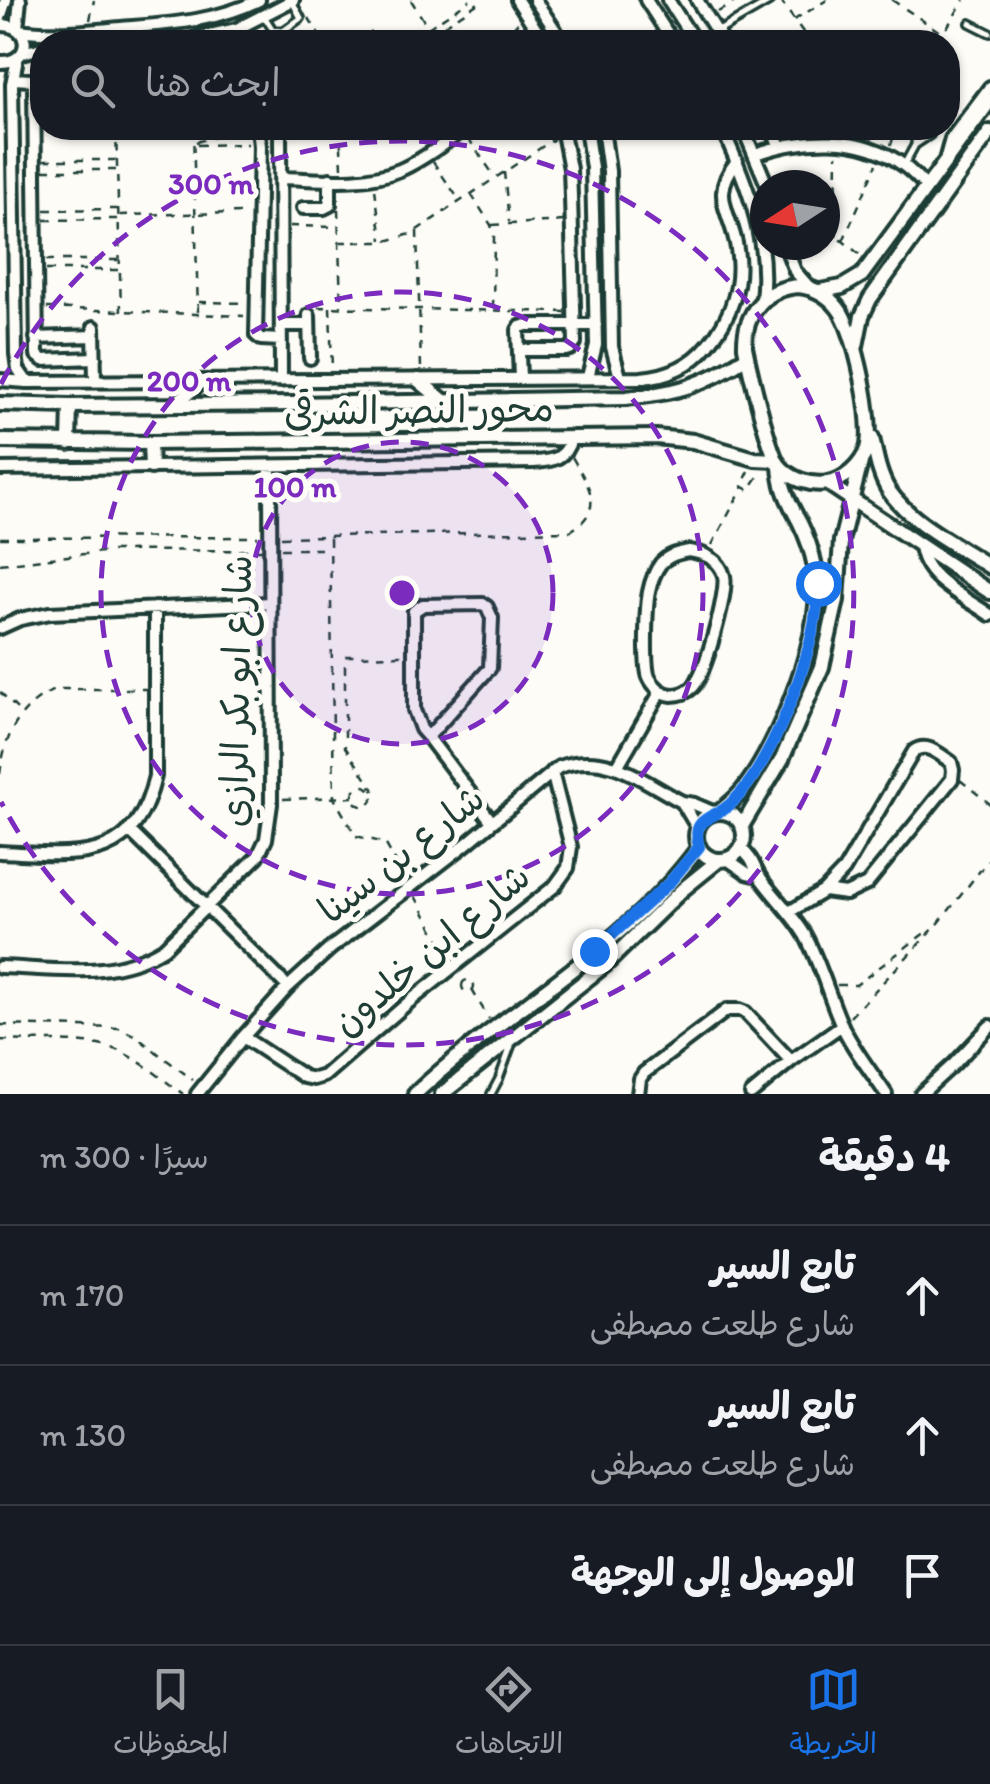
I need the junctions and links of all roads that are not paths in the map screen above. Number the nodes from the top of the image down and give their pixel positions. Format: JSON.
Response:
{"nodes":[{"id":1,"x":6,"y":0,"type":"edge"},
{"id":2,"x":20,"y":0,"type":"edge"},
{"id":3,"x":259,"y":0,"type":"edge"},
{"id":4,"x":293,"y":0,"type":"edge"},
{"id":5,"x":517,"y":0,"type":"edge"},
{"id":6,"x":535,"y":0,"type":"edge"},
{"id":7,"x":646,"y":0,"type":"edge"},
{"id":8,"x":668,"y":0,"type":"edge"},
{"id":9,"x":697,"y":0,"type":"edge"},
{"id":10,"x":769,"y":2,"type":"edge"},
{"id":11,"x":264,"y":16,"type":"junction"},
{"id":12,"x":0,"y":21,"type":"edge"},
{"id":13,"x":970,"y":22,"type":"dead end"},
{"id":14,"x":18,"y":29,"type":"junction"},
{"id":15,"x":237,"y":29,"type":"joint"},
{"id":16,"x":100,"y":30,"type":"edge"},
{"id":17,"x":233,"y":30,"type":"edge"},
{"id":18,"x":273,"y":30,"type":"edge"},
{"id":19,"x":284,"y":30,"type":"edge"},
{"id":20,"x":536,"y":30,"type":"edge"},
{"id":21,"x":555,"y":30,"type":"edge"},
{"id":22,"x":666,"y":30,"type":"edge"},
{"id":23,"x":687,"y":30,"type":"edge"},
{"id":24,"x":716,"y":30,"type":"edge"},
{"id":25,"x":730,"y":30,"type":"edge"},
{"id":26,"x":30,"y":31,"type":"edge"},
{"id":27,"x":990,"y":33,"type":"edge"},
{"id":28,"x":30,"y":52,"type":"edge"},
{"id":29,"x":20,"y":56,"type":"junction"},
{"id":30,"x":0,"y":62,"type":"edge"},
{"id":31,"x":12,"y":79,"type":"junction"},
{"id":32,"x":30,"y":80,"type":"edge"},
{"id":33,"x":990,"y":86,"type":"edge"},
{"id":34,"x":990,"y":101,"type":"edge"},
{"id":35,"x":960,"y":129,"type":"edge"},
{"id":36,"x":990,"y":132,"type":"edge"},
{"id":37,"x":35,"y":140,"type":"edge"},
{"id":38,"x":260,"y":140,"type":"edge"},
{"id":39,"x":281,"y":140,"type":"edge"},
{"id":40,"x":448,"y":140,"type":"edge"},
{"id":41,"x":564,"y":140,"type":"edge"},
{"id":42,"x":588,"y":140,"type":"edge"},
{"id":43,"x":605,"y":140,"type":"edge"},
{"id":44,"x":727,"y":140,"type":"edge"},
{"id":45,"x":749,"y":140,"type":"edge"},
{"id":46,"x":777,"y":140,"type":"edge"},
{"id":47,"x":915,"y":140,"type":"edge"},
{"id":48,"x":924,"y":140,"type":"edge"},
{"id":49,"x":952,"y":140,"type":"edge"},
{"id":50,"x":780,"y":146,"type":"junction"},
{"id":51,"x":915,"y":146,"type":"junction"},
{"id":52,"x":755,"y":154,"type":"junction"},
{"id":53,"x":737,"y":161,"type":"junction"},
{"id":54,"x":944,"y":164,"type":"junction"},
{"id":55,"x":904,"y":165,"type":"junction"},
{"id":56,"x":761,"y":170,"type":"edge"},
{"id":57,"x":282,"y":178,"type":"junction"},
{"id":58,"x":337,"y":179,"type":"junction"},
{"id":59,"x":926,"y":187,"type":"junction"},
{"id":60,"x":750,"y":201,"type":"edge"},
{"id":61,"x":915,"y":204,"type":"junction"},
{"id":62,"x":303,"y":208,"type":"dead end"},
{"id":63,"x":930,"y":216,"type":"junction"},
{"id":64,"x":259,"y":217,"type":"junction"},
{"id":65,"x":282,"y":223,"type":"junction"},
{"id":66,"x":572,"y":223,"type":"junction"},
{"id":67,"x":594,"y":225,"type":"junction"},
{"id":68,"x":763,"y":260,"type":"edge"},
{"id":69,"x":791,"y":260,"type":"edge"},
{"id":70,"x":814,"y":289,"type":"junction"},
{"id":71,"x":762,"y":300,"type":"junction"},
{"id":72,"x":574,"y":318,"type":"junction"},
{"id":73,"x":281,"y":324,"type":"junction"},
{"id":74,"x":596,"y":325,"type":"junction"},
{"id":75,"x":36,"y":338,"type":"junction"},
{"id":76,"x":281,"y":340,"type":"junction"},
{"id":77,"x":519,"y":350,"type":"junction"},
{"id":78,"x":856,"y":353,"type":"junction"},
{"id":79,"x":747,"y":357,"type":"junction"},
{"id":80,"x":94,"y":358,"type":"junction"},
{"id":81,"x":310,"y":358,"type":"dead end"},
{"id":82,"x":588,"y":377,"type":"junction"},
{"id":83,"x":520,"y":378,"type":"junction"},
{"id":84,"x":620,"y":378,"type":"junction"},
{"id":85,"x":0,"y":380,"type":"edge"},
{"id":86,"x":420,"y":380,"type":"junction"},
{"id":87,"x":95,"y":381,"type":"junction"},
{"id":88,"x":282,"y":381,"type":"junction"},
{"id":89,"x":26,"y":382,"type":"junction"},
{"id":90,"x":201,"y":382,"type":"junction"},
{"id":91,"x":446,"y":402,"type":"junction"},
{"id":92,"x":0,"y":404,"type":"edge"},
{"id":93,"x":174,"y":405,"type":"junction"},
{"id":94,"x":70,"y":406,"type":"junction"},
{"id":95,"x":869,"y":422,"type":"junction"},
{"id":96,"x":0,"y":441,"type":"edge"},
{"id":97,"x":69,"y":443,"type":"junction"},
{"id":98,"x":150,"y":443,"type":"junction"},
{"id":99,"x":570,"y":444,"type":"junction"},
{"id":100,"x":770,"y":462,"type":"junction"},
{"id":101,"x":862,"y":462,"type":"junction"},
{"id":102,"x":270,"y":466,"type":"junction"},
{"id":103,"x":151,"y":467,"type":"junction"},
{"id":104,"x":0,"y":469,"type":"edge"},
{"id":105,"x":827,"y":483,"type":"junction"},
{"id":106,"x":852,"y":500,"type":"junction"},
{"id":107,"x":946,"y":538,"type":"junction"},
{"id":108,"x":920,"y":545,"type":"junction"},
{"id":109,"x":935,"y":555,"type":"junction"},
{"id":110,"x":990,"y":567,"type":"edge"},
{"id":111,"x":990,"y":592,"type":"edge"},
{"id":112,"x":270,"y":603,"type":"junction"},
{"id":113,"x":156,"y":608,"type":"junction"},
{"id":114,"x":990,"y":615,"type":"edge"},
{"id":115,"x":0,"y":628,"type":"edge"},
{"id":116,"x":661,"y":691,"type":"junction"},
{"id":117,"x":428,"y":737,"type":"junction"},
{"id":118,"x":617,"y":767,"type":"junction"},
{"id":119,"x":552,"y":772,"type":"junction"},
{"id":120,"x":682,"y":802,"type":"junction"},
{"id":121,"x":717,"y":813,"type":"junction"},
{"id":122,"x":492,"y":822,"type":"junction"},
{"id":123,"x":742,"y":826,"type":"junction"},
{"id":124,"x":698,"y":828,"type":"junction"},
{"id":125,"x":130,"y":830,"type":"junction"},
{"id":126,"x":699,"y":847,"type":"junction"},
{"id":127,"x":740,"y":849,"type":"junction"},
{"id":128,"x":0,"y":852,"type":"edge"},
{"id":129,"x":723,"y":860,"type":"junction"},
{"id":130,"x":844,"y":870,"type":"junction"},
{"id":131,"x":759,"y":876,"type":"junction"},
{"id":132,"x":867,"y":884,"type":"junction"},
{"id":133,"x":824,"y":891,"type":"junction"},
{"id":134,"x":206,"y":906,"type":"junction"},
{"id":135,"x":789,"y":912,"type":"junction"},
{"id":136,"x":0,"y":967,"type":"edge"},
{"id":137,"x":288,"y":987,"type":"junction"},
{"id":138,"x":842,"y":1025,"type":"junction"},
{"id":139,"x":990,"y":1026,"type":"edge"},
{"id":140,"x":243,"y":1037,"type":"junction"},
{"id":141,"x":513,"y":1037,"type":"junction"},
{"id":142,"x":791,"y":1060,"type":"junction"},
{"id":143,"x":200,"y":1091,"type":"edge"},
{"id":144,"x":415,"y":1094,"type":"edge"},
{"id":145,"x":442,"y":1094,"type":"edge"},
{"id":146,"x":491,"y":1094,"type":"edge"},
{"id":147,"x":638,"y":1094,"type":"edge"},
{"id":148,"x":751,"y":1094,"type":"edge"},
{"id":149,"x":886,"y":1094,"type":"edge"},
{"id":150,"x":921,"y":1094,"type":"edge"}],
"edges":[{"from":1,"to":12,"type":"street"},
{"from":2,"to":14,"type":"street"},
{"from":3,"to":16,"type":"street"},
{"from":4,"to":11,"type":"street"},
{"from":4,"to":19,"type":"lane"},
{"from":5,"to":20,"type":"street"},
{"from":6,"to":21,"type":"street"},
{"from":7,"to":22,"type":"street"},
{"from":8,"to":23,"type":"street"},
{"from":9,"to":24,"type":"street"},
{"from":10,"to":25,"type":"lane"},
{"from":11,"to":15,"type":"street"},
{"from":11,"to":18,"type":"lane"},
{"from":12,"to":14,"type":"street"},
{"from":13,"to":27,"type":"lane"},
{"from":14,"to":26,"type":"street"},
{"from":14,"to":29,"type":"street"},
{"from":15,"to":17,"type":"street"},
{"from":28,"to":29,"type":"street"},
{"from":29,"to":30,"type":"street"},
{"from":29,"to":31,"type":"street"},
{"from":31,"to":32,"type":"street"},
{"from":31,"to":89,"type":"street"},
{"from":33,"to":35,"type":"street"},
{"from":34,"to":54,"type":"street"},
{"from":36,"to":63,"type":"street"},
{"from":37,"to":75,"type":"street"},
{"from":38,"to":64,"type":"street"},
{"from":39,"to":57,"type":"street"},
{"from":40,"to":58,"type":"street"},
{"from":41,"to":66,"type":"street"},
{"from":42,"to":67,"type":"street"},
{"from":43,"to":84,"type":"street"},
{"from":44,"to":53,"type":"street"},
{"from":45,"to":52,"type":"street"},
{"from":46,"to":50,"type":"street"},
{"from":47,"to":51,"type":"lane"},
{"from":48,"to":51,"type":"lane"},
{"from":49,"to":54,"type":"street"},
{"from":50,"to":52,"type":"street"},
{"from":50,"to":55,"type":"street"},
{"from":51,"to":55,"type":"lane"},
{"from":52,"to":56,"type":"street"},
{"from":53,"to":60,"type":"street"},
{"from":53,"to":84,"type":"street"},
{"from":54,"to":59,"type":"street"},
{"from":55,"to":59,"type":"street"},
{"from":57,"to":58,"type":"street"},
{"from":57,"to":65,"type":"street"},
{"from":58,"to":62,"type":"street"},
{"from":59,"to":61,"type":"street"},
{"from":61,"to":63,"type":"street"},
{"from":61,"to":70,"type":"street"},
{"from":63,"to":78,"type":"street"},
{"from":64,"to":65,"type":"street"},
{"from":64,"to":76,"type":"street"},
{"from":65,"to":73,"type":"street"},
{"from":66,"to":67,"type":"street"},
{"from":66,"to":72,"type":"street"},
{"from":67,"to":74,"type":"street"},
{"from":68,"to":71,"type":"street"},
{"from":69,"to":70,"type":"street"},
{"from":70,"to":71,"type":"street"},
{"from":70,"to":78,"type":"street"},
{"from":71,"to":79,"type":"street"},
{"from":72,"to":74,"type":"street"},
{"from":72,"to":77,"type":"street"},
{"from":72,"to":77,"type":"street"},
{"from":73,"to":76,"type":"street"},
{"from":73,"to":81,"type":"street"},
{"from":74,"to":82,"type":"street"},
{"from":75,"to":80,"type":"street"},
{"from":75,"to":80,"type":"street"},
{"from":76,"to":88,"type":"street"},
{"from":77,"to":83,"type":"street"},
{"from":78,"to":95,"type":"street"},
{"from":79,"to":91,"type":"street","name":"محور النصر الشرقى"},
{"from":79,"to":100,"type":"street"},
{"from":80,"to":87,"type":"street"},
{"from":82,"to":83,"type":"street"},
{"from":82,"to":84,"type":"street"},
{"from":83,"to":86,"type":"street"},
{"from":85,"to":89,"type":"street"},
{"from":86,"to":88,"type":"street"},
{"from":86,"to":91,"type":"street"},
{"from":87,"to":89,"type":"street"},
{"from":87,"to":90,"type":"street"},
{"from":88,"to":90,"type":"street"},
{"from":90,"to":93,"type":"street"},
{"from":91,"to":93,"type":"street","name":"محور النصر الشرقى"},
{"from":92,"to":94,"type":"street","name":"محور النصر الشرقى"},
{"from":93,"to":94,"type":"street","name":"محور النصر الشرقى"},
{"from":94,"to":97,"type":"street"},
{"from":95,"to":101,"type":"street"},
{"from":95,"to":107,"type":"street"},
{"from":96,"to":97,"type":"street","name":"محور النصر الشرقى"},
{"from":97,"to":98,"type":"street","name":"محور النصر الشرقى"},
{"from":98,"to":99,"type":"street","name":"محور النصر الشرقى"},
{"from":98,"to":103,"type":"street"},
{"from":99,"to":100,"type":"street","name":"محور النصر الشرقى"},
{"from":99,"to":102,"type":"street"},
{"from":100,"to":105,"type":"street"},
{"from":100,"to":121,"type":"street"},
{"from":101,"to":105,"type":"street"},
{"from":101,"to":106,"type":"street"},
{"from":102,"to":103,"type":"street"},
{"from":102,"to":112,"type":"street","name":"شارع ابو بكر الرازي"},
{"from":103,"to":104,"type":"street"},
{"from":105,"to":106,"type":"street"},
{"from":106,"to":108,"type":"street"},
{"from":106,"to":123,"type":"street"},
{"from":107,"to":109,"type":"street"},
{"from":107,"to":110,"type":"street"},
{"from":108,"to":109,"type":"street"},
{"from":108,"to":114,"type":"street"},
{"from":109,"to":111,"type":"street"},
{"from":112,"to":113,"type":"street"},
{"from":112,"to":134,"type":"street","name":"شارع ابو بكر الرازي"},
{"from":113,"to":115,"type":"street"},
{"from":113,"to":125,"type":"street"},
{"from":116,"to":116,"type":"street"},
{"from":116,"to":118,"type":"street"},
{"from":117,"to":117,"type":"street"},
{"from":117,"to":122,"type":"street"},
{"from":118,"to":119,"type":"street","name":"شارع بن سينا"},
{"from":118,"to":120,"type":"street","name":"شارع بن سينا"},
{"from":119,"to":122,"type":"street","name":"شارع بن سينا"},
{"from":119,"to":140,"type":"street","name":"شارع ابن خلدون"},
{"from":120,"to":121,"type":"street","name":"شارع بن سينا"},
{"from":120,"to":124,"type":"street"},
{"from":121,"to":123,"type":"street"},
{"from":121,"to":124,"type":"street"},
{"from":122,"to":137,"type":"street","name":"شارع بن سينا"},
{"from":123,"to":127,"type":"street"},
{"from":124,"to":126,"type":"street"},
{"from":125,"to":128,"type":"street"},
{"from":125,"to":134,"type":"street"},
{"from":126,"to":129,"type":"street"},
{"from":126,"to":144,"type":"street"},
{"from":127,"to":129,"type":"street"},
{"from":127,"to":131,"type":"street"},
{"from":129,"to":131,"type":"street"},
{"from":129,"to":141,"type":"street"},
{"from":130,"to":132,"type":"street"},
{"from":130,"to":132,"type":"street"},
{"from":130,"to":133,"type":"street"},
{"from":131,"to":135,"type":"street"},
{"from":132,"to":133,"type":"street"},
{"from":133,"to":135,"type":"street"},
{"from":134,"to":136,"type":"street","name":"شارع ابو بكر الرازي"},
{"from":134,"to":137,"type":"street"},
{"from":135,"to":138,"type":"street"},
{"from":137,"to":140,"type":"street","name":"شارع بن سينا"},
{"from":138,"to":142,"type":"street"},
{"from":138,"to":149,"type":"street"},
{"from":139,"to":150,"type":"street"},
{"from":140,"to":143,"type":"street","name":"شارع بن سينا"},
{"from":141,"to":145,"type":"street"},
{"from":141,"to":146,"type":"lane"},
{"from":142,"to":147,"type":"street"},
{"from":142,"to":148,"type":"street"}]}
